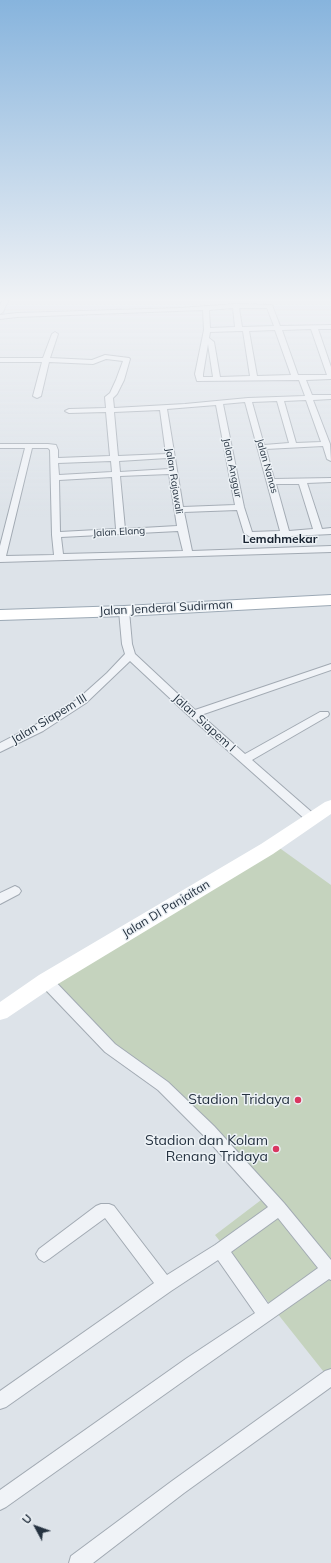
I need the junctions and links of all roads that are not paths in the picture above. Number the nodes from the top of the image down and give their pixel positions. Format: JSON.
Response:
{"nodes":[{"id":1,"x":43,"y":372,"type":"edge"},
{"id":2,"x":122,"y":372,"type":"edge"},
{"id":3,"x":200,"y":372,"type":"edge"},
{"id":4,"x":216,"y":372,"type":"edge"},
{"id":5,"x":253,"y":372,"type":"edge"},
{"id":6,"x":297,"y":372,"type":"edge"},
{"id":7,"x":299,"y":377,"type":"junction"},
{"id":8,"x":331,"y":377,"type":"edge"},
{"id":9,"x":254,"y":378,"type":"junction"},
{"id":10,"x":217,"y":380,"type":"junction"},
{"id":11,"x":37,"y":396,"type":"dead end"},
{"id":12,"x":331,"y":397,"type":"edge"},
{"id":13,"x":310,"y":398,"type":"junction"},
{"id":14,"x":280,"y":399,"type":"junction"},
{"id":15,"x":248,"y":400,"type":"junction"},
{"id":16,"x":219,"y":402,"type":"junction"},
{"id":17,"x":163,"y":408,"type":"junction"},
{"id":18,"x":110,"y":410,"type":"junction"},
{"id":19,"x":68,"y":411,"type":"dead end"},
{"id":20,"x":326,"y":444,"type":"junction"},
{"id":21,"x":293,"y":445,"type":"junction"},
{"id":22,"x":0,"y":446,"type":"edge"},
{"id":23,"x":29,"y":446,"type":"junction"},
{"id":24,"x":262,"y":447,"type":"junction"},
{"id":25,"x":170,"y":456,"type":"junction"},
{"id":26,"x":331,"y":458,"type":"edge"},
{"id":27,"x":113,"y":459,"type":"junction"},
{"id":28,"x":54,"y":461,"type":"junction"},
{"id":29,"x":172,"y":471,"type":"junction"},
{"id":30,"x":115,"y":475,"type":"junction"},
{"id":31,"x":54,"y":478,"type":"junction"},
{"id":32,"x":331,"y":480,"type":"edge"},
{"id":33,"x":302,"y":481,"type":"junction"},
{"id":34,"x":271,"y":482,"type":"junction"},
{"id":35,"x":240,"y":507,"type":"junction"},
{"id":36,"x":179,"y":510,"type":"junction"},
{"id":37,"x":182,"y":528,"type":"junction"},
{"id":38,"x":318,"y":531,"type":"junction"},
{"id":39,"x":331,"y":531,"type":"edge"},
{"id":40,"x":121,"y":532,"type":"junction"},
{"id":41,"x":285,"y":534,"type":"junction"},
{"id":42,"x":56,"y":535,"type":"junction"},
{"id":43,"x":331,"y":549,"type":"edge"},
{"id":44,"x":188,"y":554,"type":"junction"},
{"id":45,"x":58,"y":558,"type":"junction"},
{"id":46,"x":1,"y":559,"type":"edge"},
{"id":47,"x":330,"y":602,"type":"edge"},
{"id":48,"x":124,"y":611,"type":"junction"},
{"id":49,"x":0,"y":615,"type":"edge"},
{"id":50,"x":130,"y":655,"type":"junction"},
{"id":51,"x":331,"y":667,"type":"edge"},
{"id":52,"x":193,"y":714,"type":"junction"},
{"id":53,"x":324,"y":714,"type":"dead end"},
{"id":54,"x":0,"y":748,"type":"edge"},
{"id":55,"x":244,"y":759,"type":"junction"},
{"id":56,"x":331,"y":806,"type":"edge"},
{"id":57,"x":311,"y":818,"type":"junction"},
{"id":58,"x":15,"y":891,"type":"dead end"},
{"id":59,"x":0,"y":899,"type":"edge"},
{"id":60,"x":46,"y":981,"type":"junction"},
{"id":61,"x":0,"y":1012,"type":"edge"},
{"id":62,"x":279,"y":1208,"type":"junction"},
{"id":63,"x":220,"y":1250,"type":"junction"},
{"id":64,"x":44,"y":1254,"type":"dead end"},
{"id":65,"x":330,"y":1271,"type":"edge"},
{"id":66,"x":165,"y":1285,"type":"junction"},
{"id":67,"x":266,"y":1315,"type":"junction"},
{"id":68,"x":331,"y":1377,"type":"edge"},
{"id":69,"x":0,"y":1401,"type":"edge"},
{"id":70,"x":0,"y":1501,"type":"edge"},
{"id":71,"x":78,"y":1563,"type":"edge"}],
"edges":[{"from":1,"to":11,"type":"street"},
{"from":2,"to":18,"type":"street"},
{"from":3,"to":10,"type":"street"},
{"from":4,"to":10,"type":"street"},
{"from":5,"to":9,"type":"street"},
{"from":6,"to":7,"type":"street"},
{"from":7,"to":8,"type":"street"},
{"from":7,"to":9,"type":"street"},
{"from":7,"to":13,"type":"street"},
{"from":9,"to":10,"type":"street"},
{"from":12,"to":13,"type":"street"},
{"from":13,"to":14,"type":"street"},
{"from":13,"to":20,"type":"street"},
{"from":14,"to":15,"type":"street"},
{"from":14,"to":21,"type":"street"},
{"from":15,"to":16,"type":"street"},
{"from":15,"to":24,"type":"street","name":"Jalan Nanas"},
{"from":16,"to":17,"type":"street"},
{"from":16,"to":35,"type":"street","name":"Jalan Anggur"},
{"from":17,"to":18,"type":"street"},
{"from":17,"to":25,"type":"street","name":"Jalan Rajawali"},
{"from":18,"to":19,"type":"street"},
{"from":18,"to":27,"type":"street"},
{"from":20,"to":21,"type":"street"},
{"from":20,"to":26,"type":"street"},
{"from":21,"to":24,"type":"street"},
{"from":22,"to":23,"type":"street"},
{"from":23,"to":28,"type":"street"},
{"from":23,"to":46,"type":"street"},
{"from":24,"to":34,"type":"street","name":"Jalan Nanas"},
{"from":25,"to":27,"type":"street"},
{"from":25,"to":29,"type":"street","name":"Jalan Rajawali"},
{"from":27,"to":28,"type":"street"},
{"from":27,"to":30,"type":"street"},
{"from":28,"to":31,"type":"street"},
{"from":29,"to":30,"type":"street"},
{"from":29,"to":36,"type":"street","name":"Jalan Rajawali"},
{"from":30,"to":31,"type":"street"},
{"from":30,"to":40,"type":"street"},
{"from":31,"to":42,"type":"street"},
{"from":32,"to":33,"type":"street"},
{"from":33,"to":34,"type":"street"},
{"from":33,"to":38,"type":"street"},
{"from":34,"to":41,"type":"street","name":"Jalan Nanas"},
{"from":35,"to":36,"type":"street"},
{"from":35,"to":41,"type":"street","name":"Jalan Anggur"},
{"from":36,"to":37,"type":"street","name":"Jalan Rajawali"},
{"from":37,"to":40,"type":"street","name":"Jalan Elang"},
{"from":37,"to":44,"type":"street","name":"Jalan Rajawali"},
{"from":38,"to":39,"type":"street"},
{"from":38,"to":41,"type":"street"},
{"from":40,"to":42,"type":"street","name":"Jalan Elang"},
{"from":42,"to":45,"type":"street"},
{"from":43,"to":44,"type":"street"},
{"from":44,"to":45,"type":"street"},
{"from":45,"to":46,"type":"street"},
{"from":47,"to":48,"type":"main road","name":"Jalan Jenderal Sudirman"},
{"from":48,"to":49,"type":"main road","name":"Jalan Jenderal Sudirman"},
{"from":48,"to":50,"type":"street"},
{"from":50,"to":52,"type":"street","name":"Jalan Siapem I"},
{"from":50,"to":54,"type":"street","name":"Jalan Siapem III"},
{"from":51,"to":52,"type":"street"},
{"from":52,"to":55,"type":"street","name":"Jalan Siapem I"},
{"from":53,"to":55,"type":"street"},
{"from":55,"to":57,"type":"street","name":"Jalan Siapem I"},
{"from":56,"to":57,"type":"street","name":"Jalan DI Panjaitan"},
{"from":57,"to":60,"type":"street","name":"Jalan DI Panjaitan"},
{"from":58,"to":59,"type":"street"},
{"from":60,"to":61,"type":"street","name":"Jalan DI Panjaitan"},
{"from":60,"to":62,"type":"street"},
{"from":62,"to":63,"type":"street"},
{"from":62,"to":65,"type":"street"},
{"from":63,"to":66,"type":"street"},
{"from":63,"to":67,"type":"street"},
{"from":64,"to":66,"type":"street"},
{"from":65,"to":67,"type":"street"},
{"from":66,"to":69,"type":"street"},
{"from":67,"to":70,"type":"street"},
{"from":68,"to":71,"type":"street"}]}
